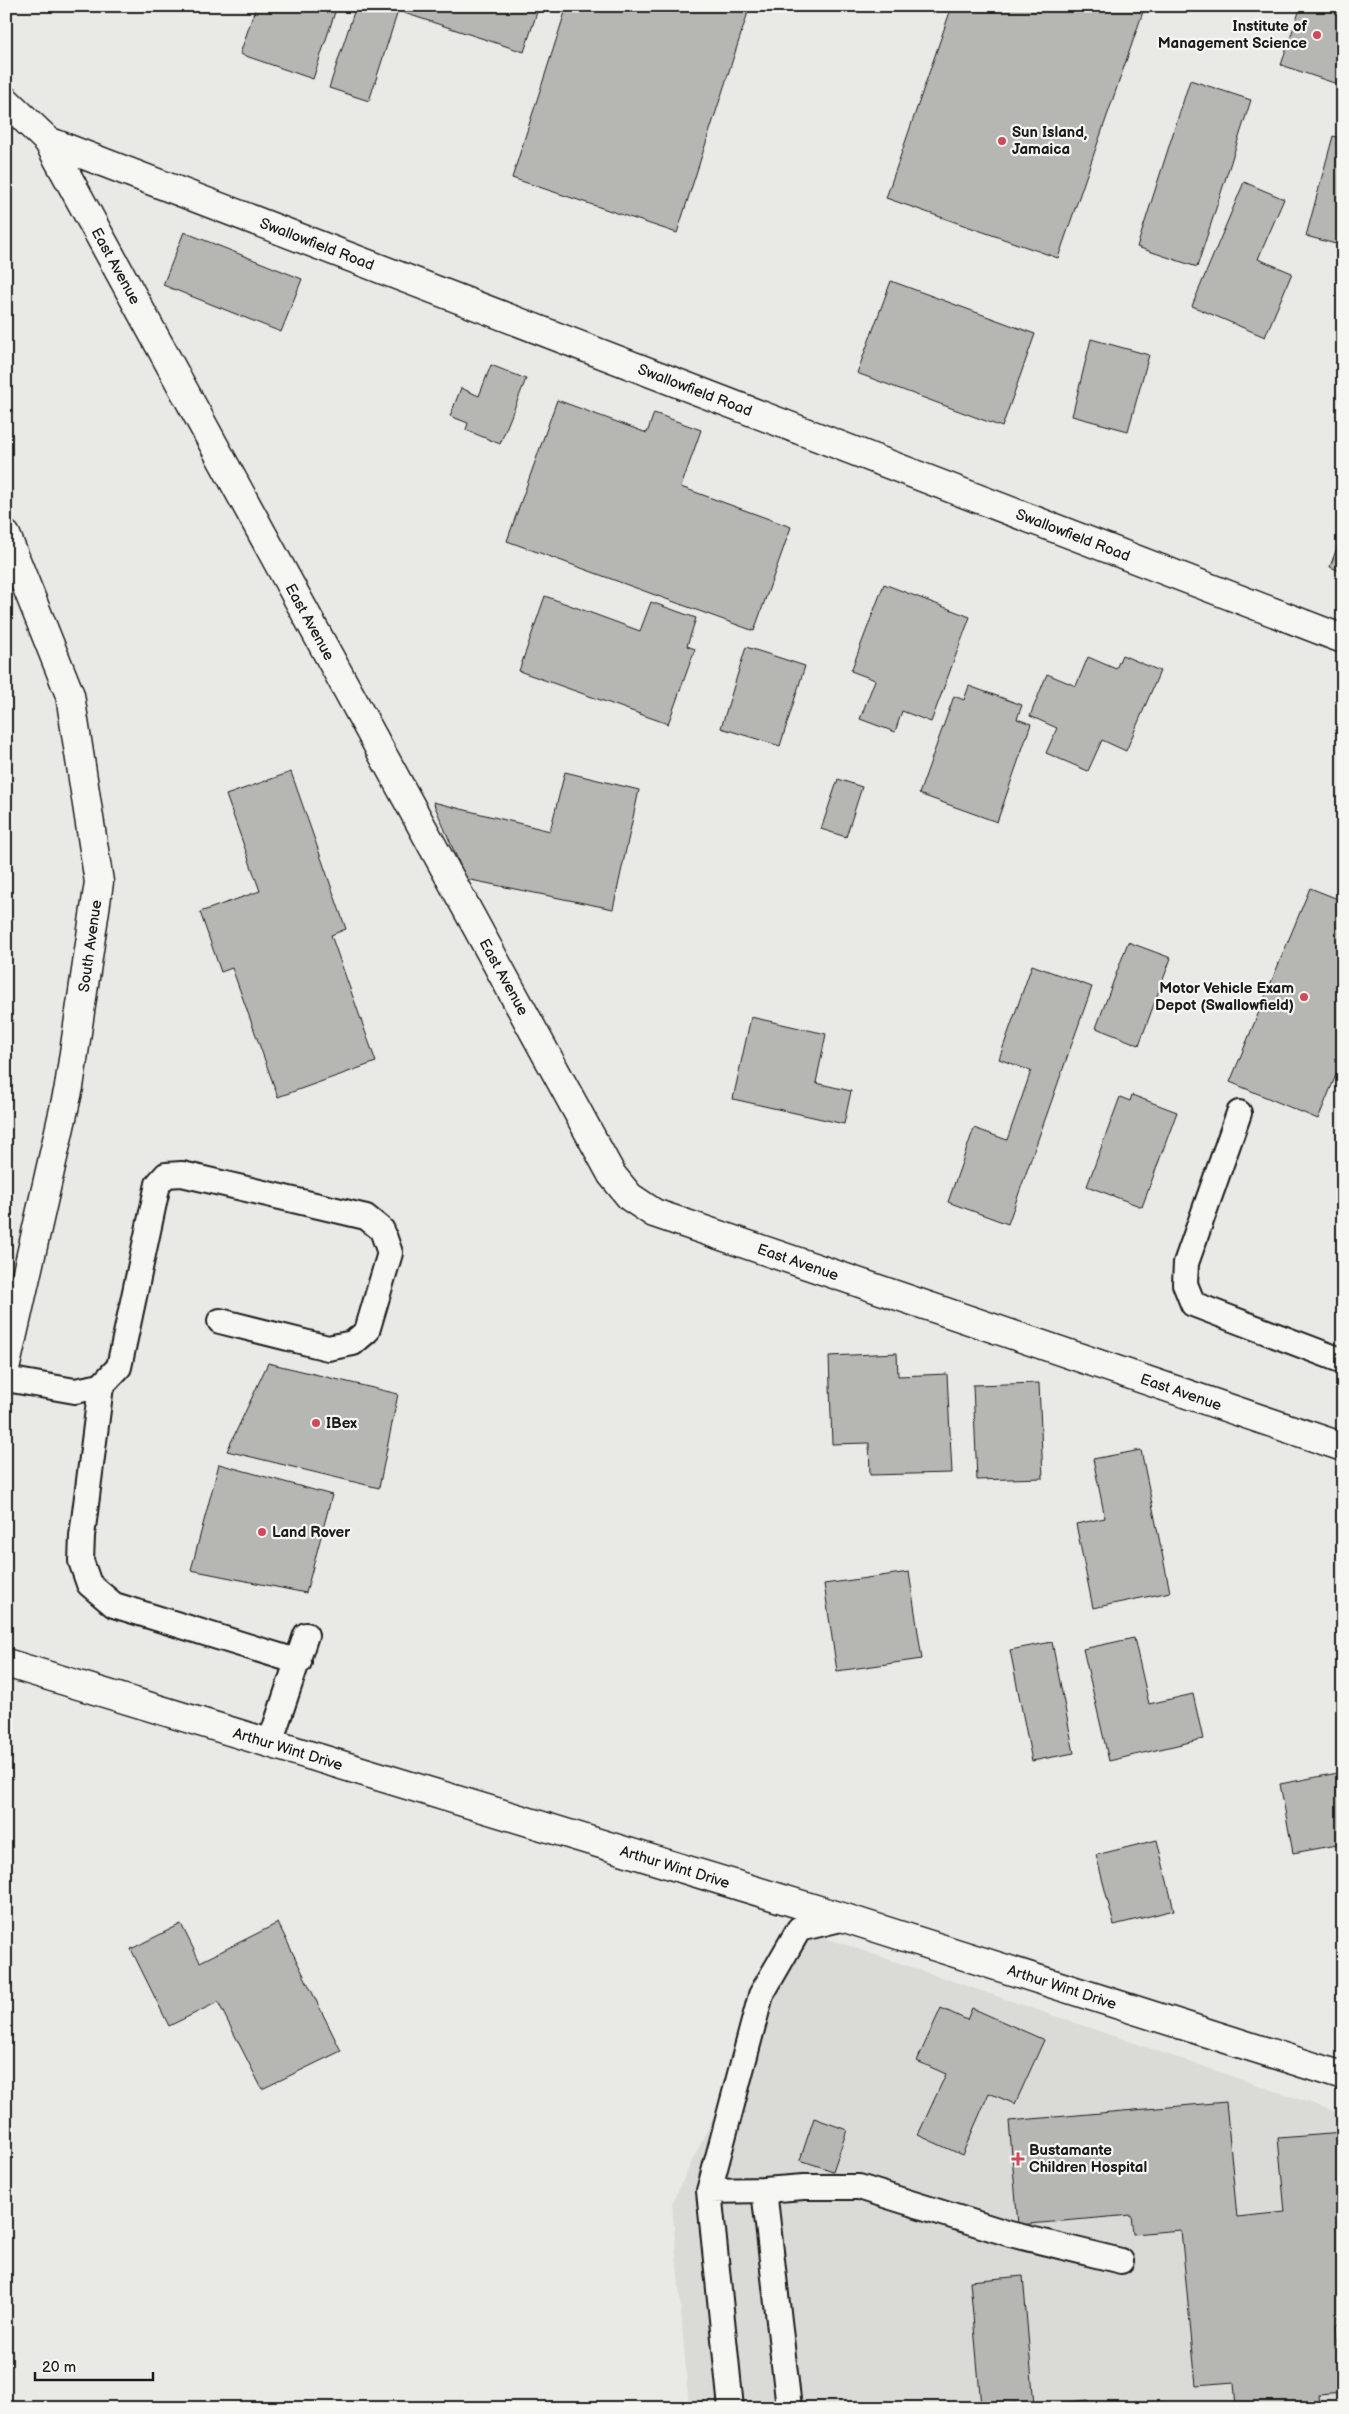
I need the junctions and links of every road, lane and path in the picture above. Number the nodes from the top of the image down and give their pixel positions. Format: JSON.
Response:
{"nodes":[{"id":1,"x":6,"y":100,"type":"edge"},
{"id":2,"x":48,"y":141,"type":"junction"},
{"id":3,"x":6,"y":535,"type":"edge"},
{"id":4,"x":1343,"y":638,"type":"edge"},
{"id":5,"x":1238,"y":1112,"type":"dead end"},
{"id":6,"x":220,"y":1321,"type":"dead end"},
{"id":7,"x":1343,"y":1361,"type":"edge"},
{"id":8,"x":6,"y":1365,"type":"edge"},
{"id":9,"x":6,"y":1379,"type":"edge"},
{"id":10,"x":101,"y":1386,"type":"junction"},
{"id":11,"x":1343,"y":1447,"type":"edge"},
{"id":12,"x":306,"y":1635,"type":"dead end"},
{"id":13,"x":298,"y":1662,"type":"junction"},
{"id":14,"x":6,"y":1663,"type":"edge"},
{"id":15,"x":270,"y":1743,"type":"junction"},
{"id":16,"x":845,"y":1918,"type":"junction"},
{"id":17,"x":1343,"y":2076,"type":"edge"},
{"id":18,"x":764,"y":2190,"type":"junction"},
{"id":19,"x":709,"y":2191,"type":"junction"},
{"id":20,"x":1121,"y":2261,"type":"dead end"},
{"id":21,"x":731,"y":2408,"type":"edge"},
{"id":22,"x":789,"y":2408,"type":"edge"}],
"edges":[{"from":1,"to":2,"type":"street","name":"East Avenue"},
{"from":2,"to":4,"type":"street","name":"Swallowfield Road"},
{"from":2,"to":11,"type":"street","name":"East Avenue"},
{"from":3,"to":8,"type":"street","name":"South Avenue"},
{"from":5,"to":7,"type":"lane"},
{"from":6,"to":10,"type":"lane"},
{"from":9,"to":10,"type":"lane"},
{"from":10,"to":13,"type":"lane"},
{"from":12,"to":13,"type":"lane"},
{"from":13,"to":15,"type":"lane"},
{"from":14,"to":15,"type":"street","name":"Arthur Wint Drive"},
{"from":15,"to":16,"type":"street","name":"Arthur Wint Drive"},
{"from":16,"to":17,"type":"street","name":"Arthur Wint Drive"},
{"from":16,"to":19,"type":"lane"},
{"from":18,"to":19,"type":"lane"},
{"from":18,"to":20,"type":"lane"},
{"from":18,"to":22,"type":"lane"},
{"from":19,"to":21,"type":"lane"}]}
